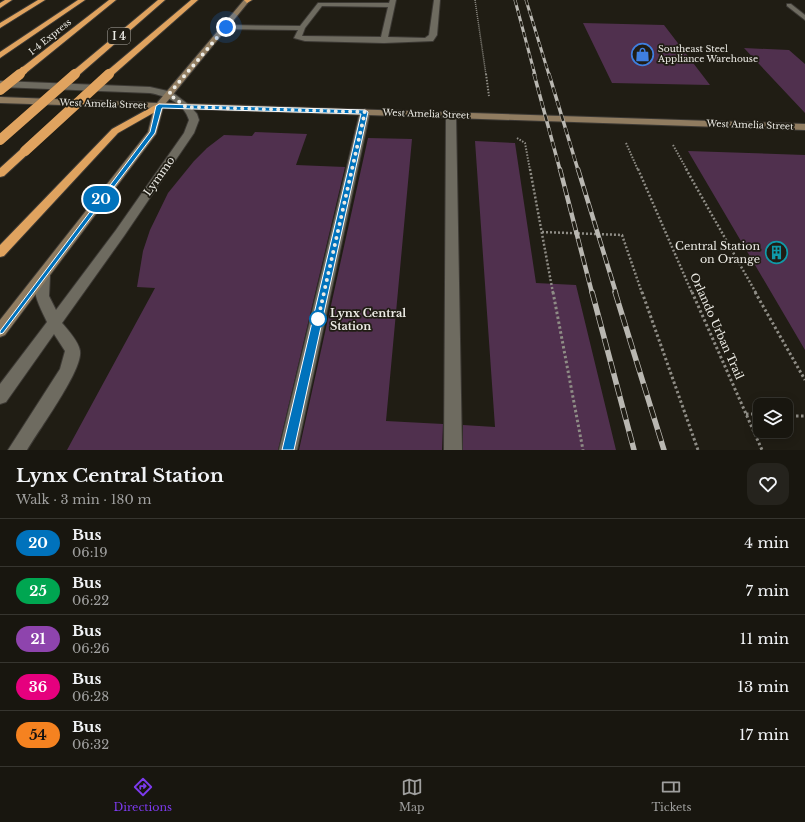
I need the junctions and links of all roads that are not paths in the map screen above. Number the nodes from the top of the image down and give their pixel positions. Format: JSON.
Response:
{"nodes":[{"id":1,"x":9,"y":0,"type":"edge"},
{"id":2,"x":42,"y":0,"type":"edge"},
{"id":3,"x":82,"y":0,"type":"edge"},
{"id":4,"x":113,"y":0,"type":"edge"},
{"id":5,"x":162,"y":0,"type":"edge"},
{"id":6,"x":194,"y":0,"type":"edge"},
{"id":7,"x":248,"y":0,"type":"edge"},
{"id":8,"x":437,"y":0,"type":"edge"},
{"id":9,"x":393,"y":3,"type":"edge"},
{"id":10,"x":789,"y":5,"type":"dead end"},
{"id":11,"x":0,"y":6,"type":"edge"},
{"id":12,"x":805,"y":18,"type":"edge"},
{"id":13,"x":0,"y":26,"type":"edge"},
{"id":14,"x":226,"y":27,"type":"junction"},
{"id":15,"x":302,"y":28,"type":"junction"},
{"id":16,"x":384,"y":41,"type":"junction"},
{"id":17,"x":0,"y":56,"type":"edge"},
{"id":18,"x":0,"y":84,"type":"edge"},
{"id":19,"x":0,"y":90,"type":"edge"},
{"id":20,"x":169,"y":94,"type":"junction"},
{"id":21,"x":0,"y":100,"type":"edge"},
{"id":22,"x":159,"y":106,"type":"junction"},
{"id":23,"x":186,"y":107,"type":"junction"},
{"id":24,"x":365,"y":112,"type":"junction"},
{"id":25,"x":451,"y":115,"type":"junction"},
{"id":26,"x":805,"y":127,"type":"edge"},
{"id":27,"x":0,"y":140,"type":"edge"},
{"id":28,"x":0,"y":174,"type":"edge"},
{"id":29,"x":0,"y":253,"type":"edge"},
{"id":30,"x":43,"y":276,"type":"junction"},
{"id":31,"x":55,"y":322,"type":"junction"},
{"id":32,"x":0,"y":331,"type":"edge"},
{"id":33,"x":0,"y":397,"type":"edge"},
{"id":34,"x":17,"y":450,"type":"edge"},
{"id":35,"x":288,"y":450,"type":"edge"},
{"id":36,"x":454,"y":450,"type":"edge"}],
"edges":[{"from":1,"to":11,"type":"highway"},
{"from":2,"to":13,"type":"highway"},
{"from":3,"to":17,"type":"highway","name":"I-4 Express"},
{"from":4,"to":19,"type":"highway","name":"I-4 Express","bridge":true},
{"from":5,"to":27,"type":"highway","number":"I 4","bridge":true},
{"from":6,"to":28,"type":"highway","bridge":true},
{"from":7,"to":14,"type":"street"},
{"from":8,"to":16,"type":"lane"},
{"from":9,"to":15,"type":"lane"},
{"from":9,"to":16,"type":"lane"},
{"from":10,"to":12,"type":"lane"},
{"from":14,"to":15,"type":"lane"},
{"from":14,"to":20,"type":"street"},
{"from":15,"to":16,"type":"lane"},
{"from":18,"to":20,"type":"lane"},
{"from":20,"to":22,"type":"street"},
{"from":20,"to":23,"type":"lane"},
{"from":21,"to":22,"type":"street","name":"West Amelia Street"},
{"from":22,"to":23,"type":"street","name":"West Amelia Street"},
{"from":22,"to":29,"type":"highway"},
{"from":22,"to":30,"type":"street"},
{"from":23,"to":24,"type":"street","name":"West Amelia Street"},
{"from":23,"to":31,"type":"lane","name":"Lymmo"},
{"from":24,"to":25,"type":"street","name":"West Amelia Street"},
{"from":24,"to":35,"type":"lane"},
{"from":25,"to":26,"type":"street","name":"West Amelia Street"},
{"from":25,"to":36,"type":"lane"},
{"from":30,"to":31,"type":"lane"},
{"from":30,"to":32,"type":"street"},
{"from":31,"to":33,"type":"lane","name":"Lymmo"},
{"from":31,"to":34,"type":"lane"}]}
